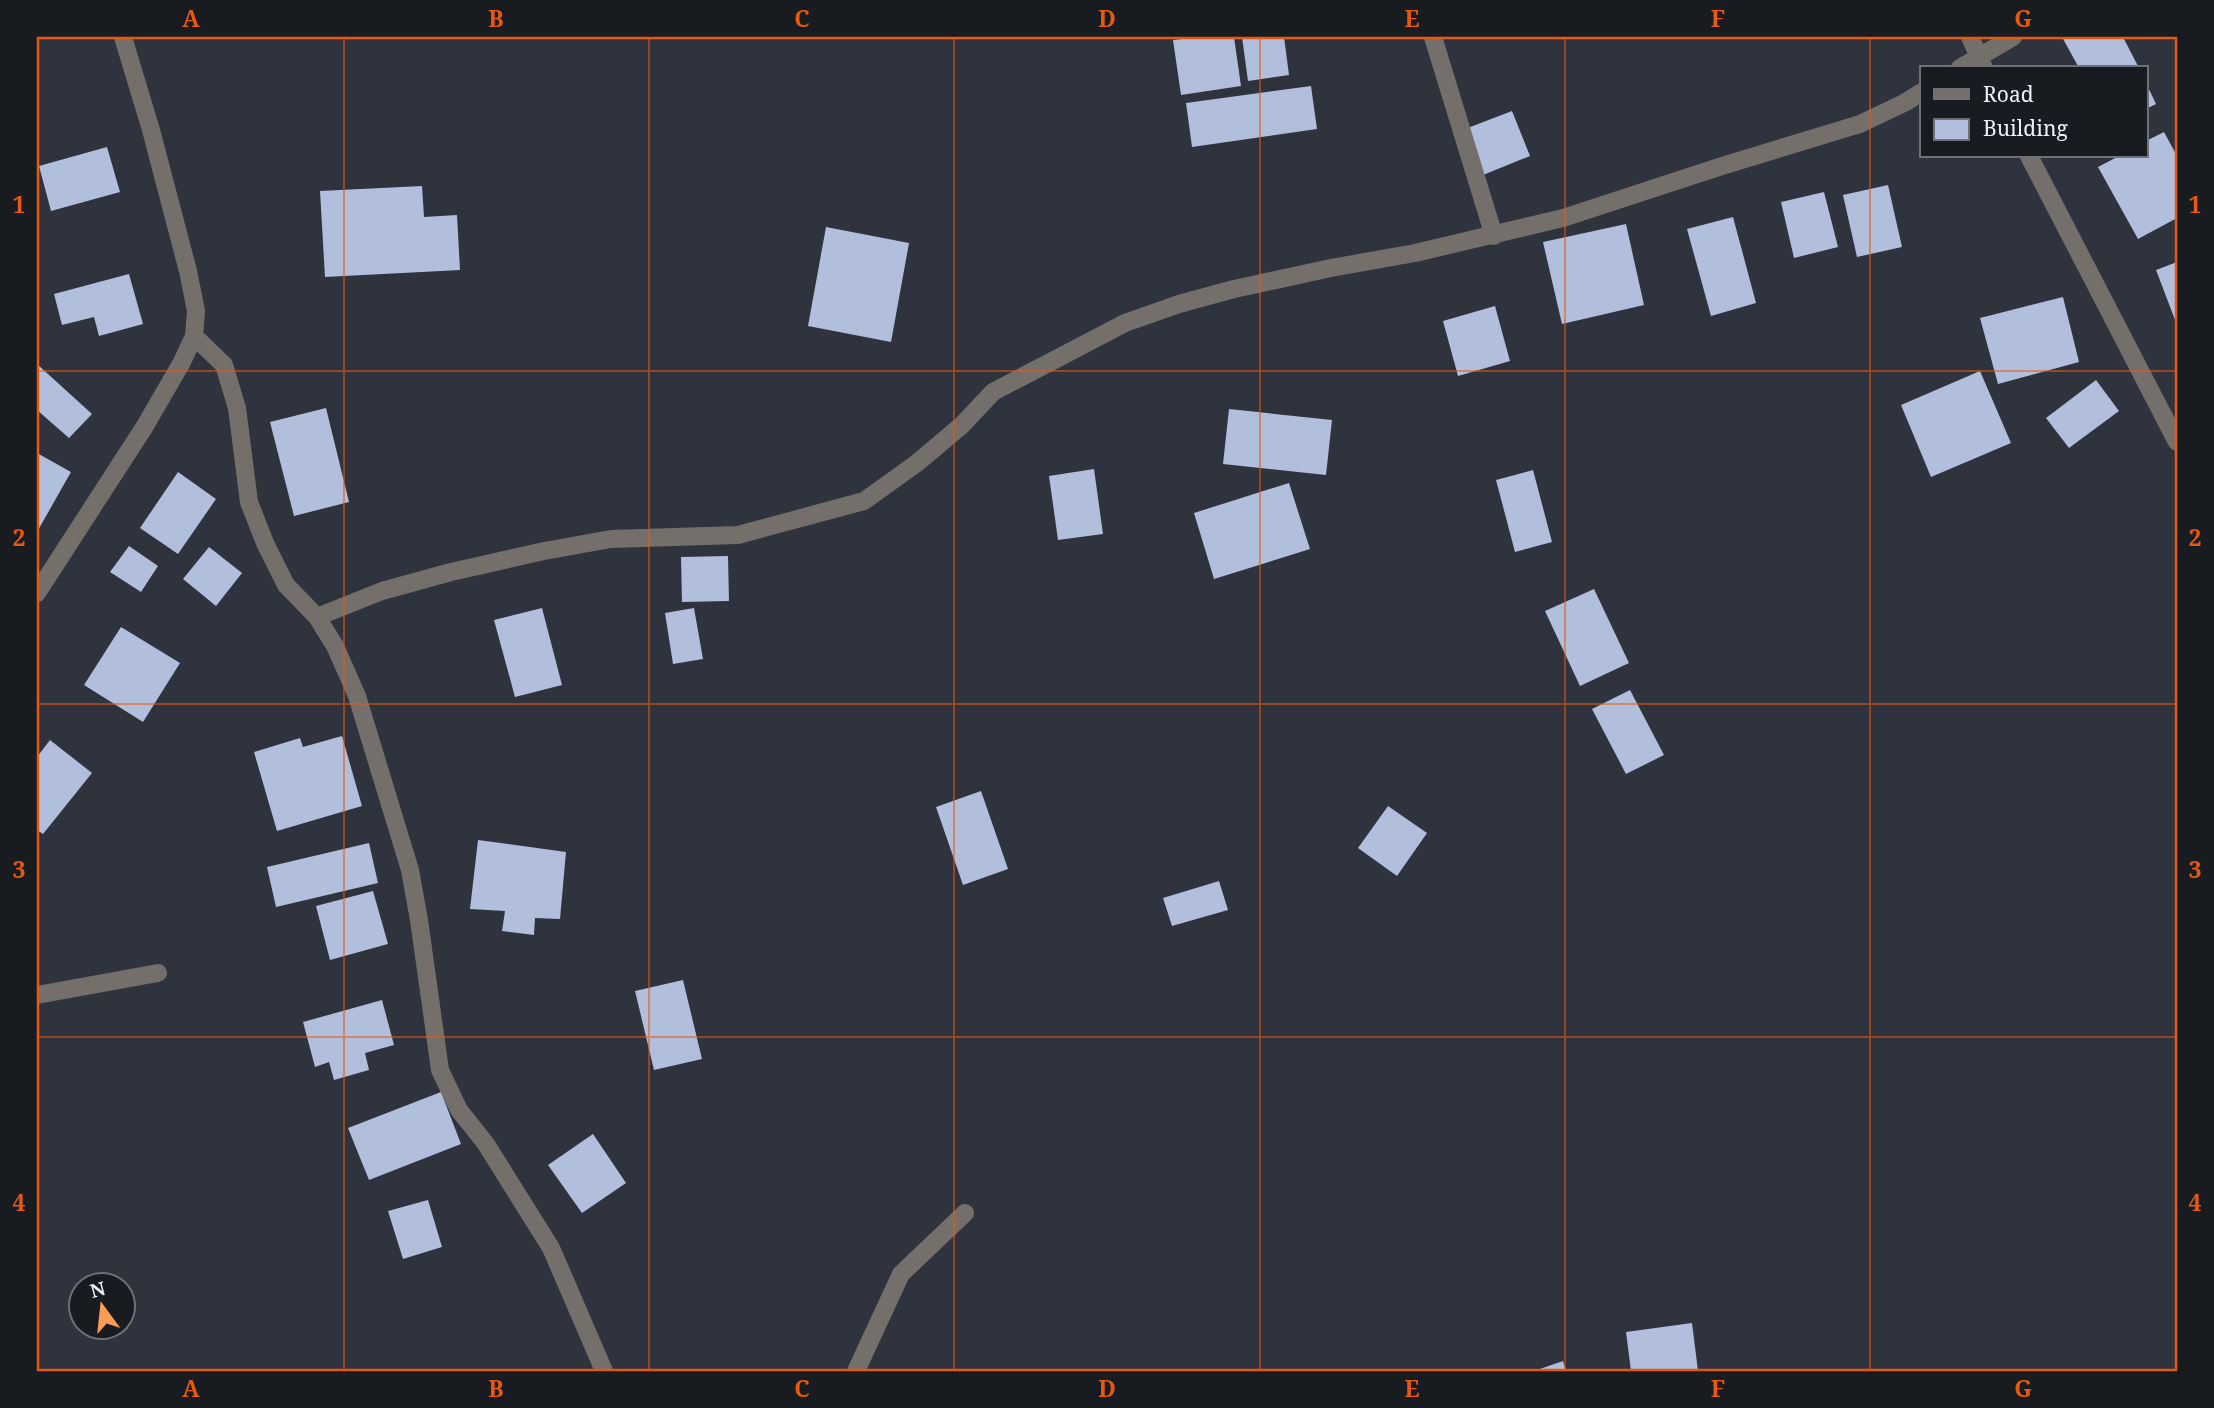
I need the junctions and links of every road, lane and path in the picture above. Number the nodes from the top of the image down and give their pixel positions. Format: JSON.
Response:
{"nodes":[{"id":1,"x":123,"y":37,"type":"edge"},
{"id":2,"x":1433,"y":37,"type":"edge"},
{"id":3,"x":1970,"y":37,"type":"edge"},
{"id":4,"x":2012,"y":37,"type":"edge"},
{"id":5,"x":1982,"y":63,"type":"edge"},
{"id":6,"x":1920,"y":93,"type":"edge"},
{"id":7,"x":2030,"y":158,"type":"edge"},
{"id":8,"x":1494,"y":236,"type":"junction"},
{"id":9,"x":194,"y":336,"type":"junction"},
{"id":10,"x":2177,"y":442,"type":"edge"},
{"id":11,"x":37,"y":593,"type":"edge"},
{"id":12,"x":317,"y":617,"type":"junction"},
{"id":13,"x":159,"y":973,"type":"dead end"},
{"id":14,"x":37,"y":995,"type":"edge"},
{"id":15,"x":965,"y":1213,"type":"dead end"},
{"id":16,"x":604,"y":1371,"type":"edge"},
{"id":17,"x":856,"y":1371,"type":"edge"}],
"edges":[{"from":1,"to":9,"type":"street"},
{"from":2,"to":8,"type":"street"},
{"from":3,"to":5,"type":"street"},
{"from":4,"to":5,"type":"street"},
{"from":6,"to":8,"type":"street"},
{"from":7,"to":10,"type":"street"},
{"from":8,"to":12,"type":"street"},
{"from":9,"to":11,"type":"street"},
{"from":9,"to":12,"type":"street"},
{"from":12,"to":16,"type":"street"},
{"from":13,"to":14,"type":"street"},
{"from":15,"to":17,"type":"street"}]}
